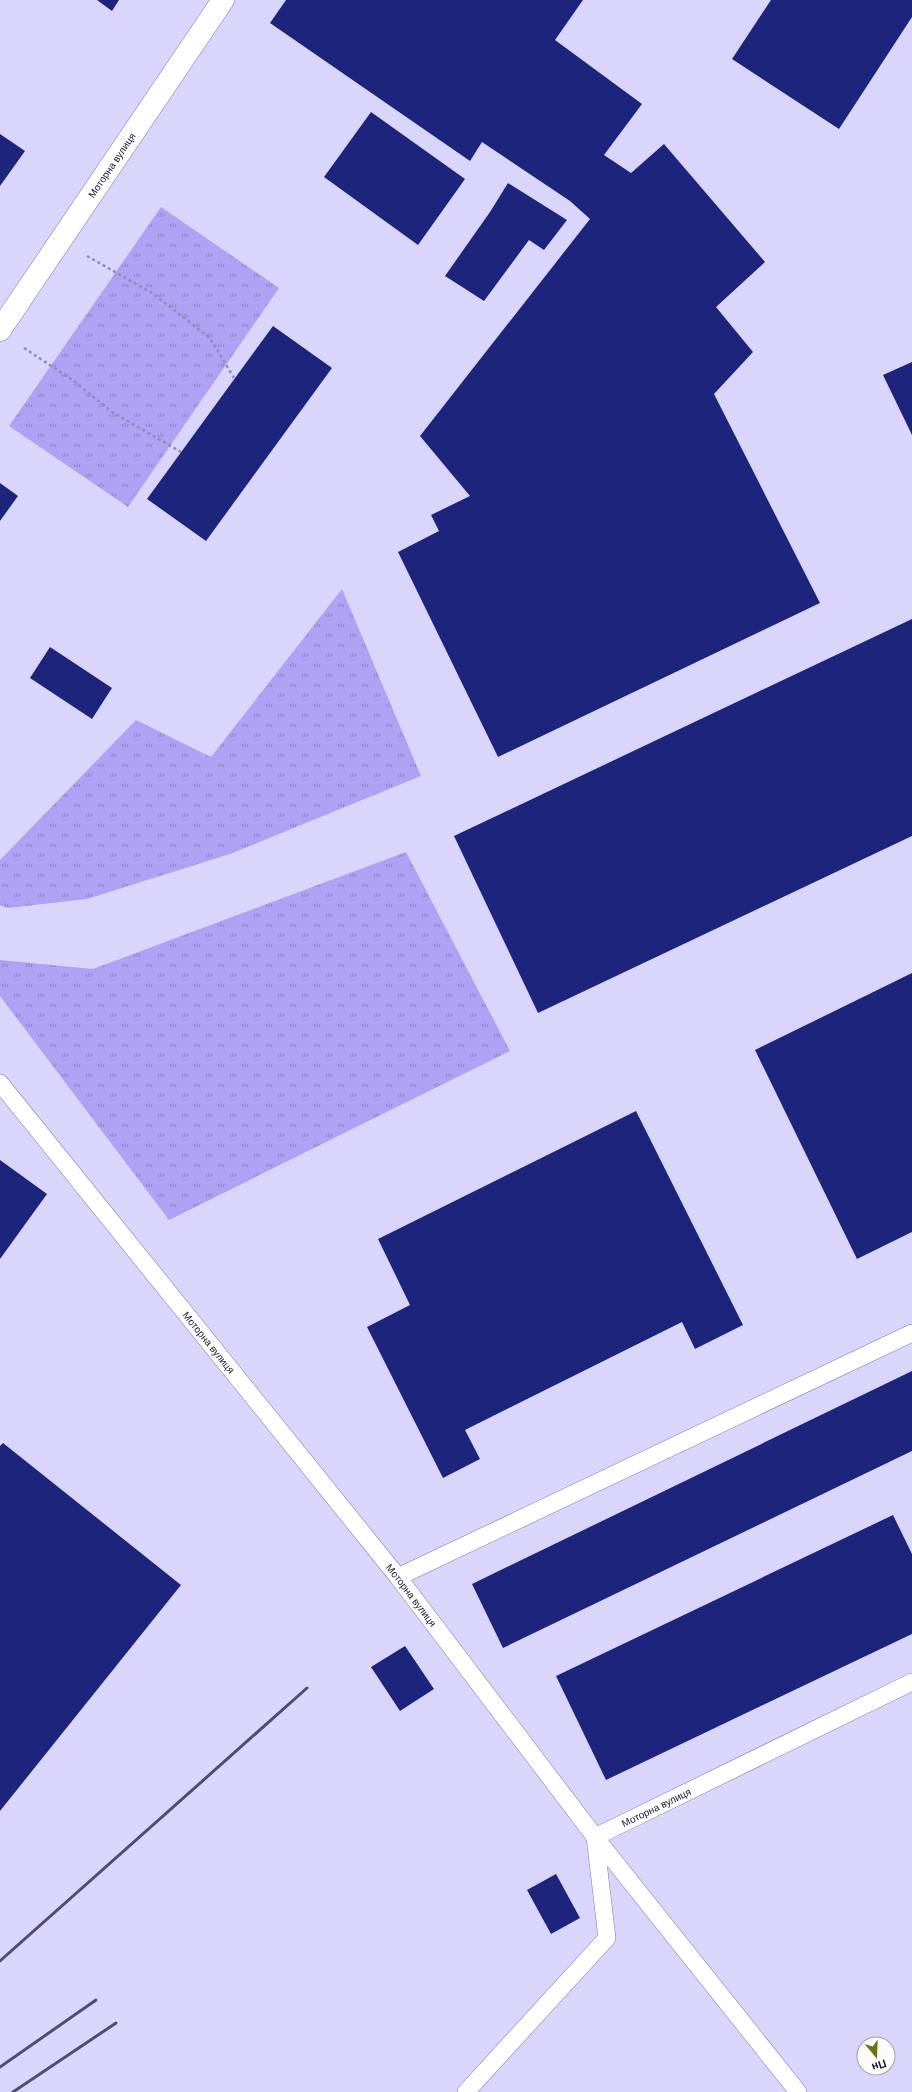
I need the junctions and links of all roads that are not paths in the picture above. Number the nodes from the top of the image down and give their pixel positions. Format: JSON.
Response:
{"nodes":[{"id":1,"x":224,"y":0,"type":"edge"},
{"id":2,"x":0,"y":330,"type":"edge"},
{"id":3,"x":0,"y":1083,"type":"edge"},
{"id":4,"x":912,"y":1333,"type":"edge"},
{"id":5,"x":398,"y":1577,"type":"junction"},
{"id":6,"x":912,"y":1682,"type":"edge"},
{"id":7,"x":595,"y":1837,"type":"junction"},
{"id":8,"x":466,"y":2092,"type":"edge"},
{"id":9,"x":798,"y":2092,"type":"edge"}],
"edges":[{"from":1,"to":2,"type":"street","name":"Моторна вулиця"},
{"from":3,"to":5,"type":"lane","name":"Моторна вулиця"},
{"from":4,"to":5,"type":"lane"},
{"from":5,"to":7,"type":"lane","name":"Моторна вулиця"},
{"from":6,"to":7,"type":"lane","name":"Моторна вулиця"},
{"from":7,"to":8,"type":"lane"},
{"from":7,"to":9,"type":"lane"}]}
